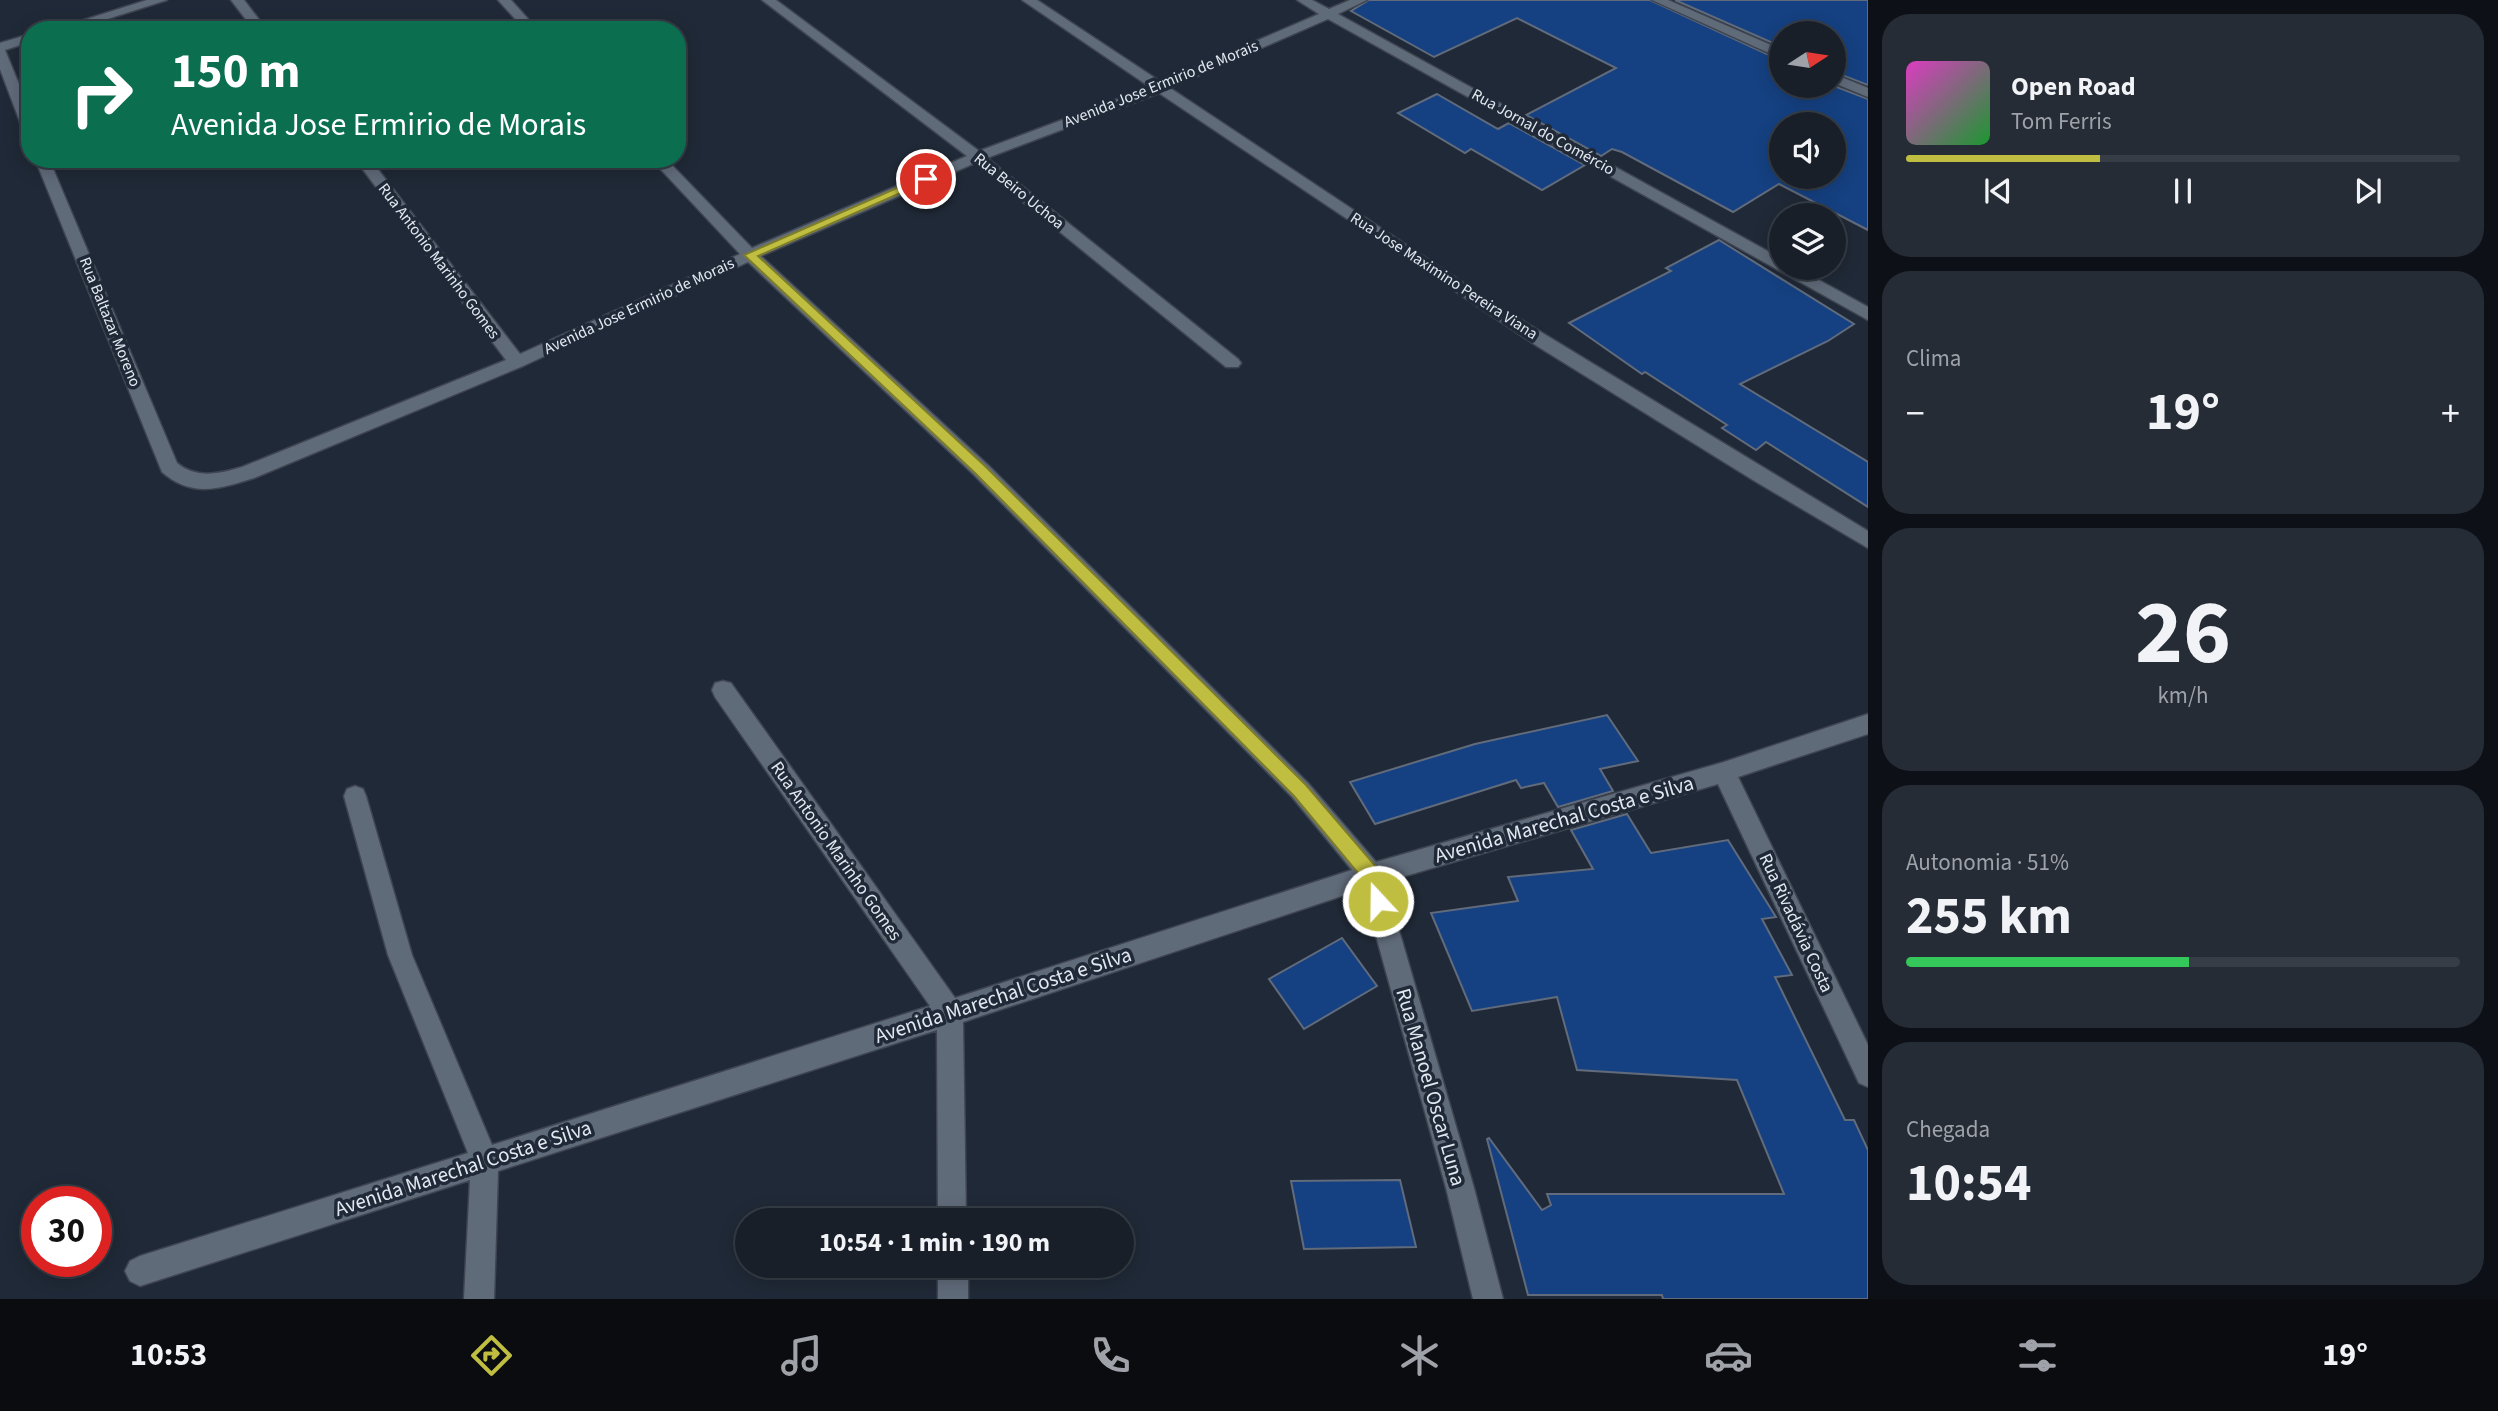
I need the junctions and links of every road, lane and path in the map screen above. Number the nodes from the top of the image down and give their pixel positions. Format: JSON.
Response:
{"nodes":[{"id":1,"x":161,"y":0,"type":"edge"},
{"id":2,"x":237,"y":0,"type":"edge"},
{"id":3,"x":503,"y":0,"type":"edge"},
{"id":4,"x":768,"y":0,"type":"edge"},
{"id":5,"x":1028,"y":0,"type":"edge"},
{"id":6,"x":1303,"y":0,"type":"edge"},
{"id":7,"x":1361,"y":0,"type":"edge"},
{"id":8,"x":1658,"y":0,"type":"edge"},
{"id":9,"x":1329,"y":13,"type":"junction"},
{"id":10,"x":89,"y":21,"type":"edge"},
{"id":11,"x":254,"y":21,"type":"edge"},
{"id":12,"x":523,"y":21,"type":"edge"},
{"id":13,"x":21,"y":41,"type":"edge"},
{"id":14,"x":0,"y":49,"type":"edge"},
{"id":15,"x":1769,"y":49,"type":"edge"},
{"id":16,"x":1846,"y":83,"type":"edge"},
{"id":17,"x":1162,"y":87,"type":"junction"},
{"id":18,"x":1868,"y":93,"type":"edge"},
{"id":19,"x":21,"y":106,"type":"edge"},
{"id":20,"x":977,"y":157,"type":"junction"},
{"id":21,"x":46,"y":168,"type":"edge"},
{"id":22,"x":369,"y":168,"type":"edge"},
{"id":23,"x":667,"y":168,"type":"edge"},
{"id":24,"x":750,"y":255,"type":"junction"},
{"id":25,"x":1769,"y":259,"type":"edge"},
{"id":26,"x":1807,"y":280,"type":"edge"},
{"id":27,"x":1868,"y":314,"type":"edge"},
{"id":28,"x":517,"y":362,"type":"junction"},
{"id":29,"x":1232,"y":363,"type":"dead end"},
{"id":30,"x":184,"y":480,"type":"joint"},
{"id":31,"x":1868,"y":540,"type":"edge"},
{"id":32,"x":723,"y":690,"type":"dead end"},
{"id":33,"x":1868,"y":724,"type":"edge"},
{"id":34,"x":1724,"y":772,"type":"junction"},
{"id":35,"x":355,"y":796,"type":"dead end"},
{"id":36,"x":1371,"y":875,"type":"junction"},
{"id":37,"x":950,"y":1013,"type":"junction"},
{"id":38,"x":1868,"y":1074,"type":"edge"},
{"id":39,"x":485,"y":1161,"type":"junction"},
{"id":40,"x":952,"y":1208,"type":"edge"},
{"id":41,"x":140,"y":1271,"type":"dead end"},
{"id":42,"x":953,"y":1278,"type":"edge"},
{"id":43,"x":479,"y":1299,"type":"edge"},
{"id":44,"x":953,"y":1299,"type":"edge"},
{"id":45,"x":1488,"y":1299,"type":"edge"}],
"edges":[{"from":1,"to":10,"type":"street"},
{"from":2,"to":11,"type":"street"},
{"from":3,"to":12,"type":"street"},
{"from":4,"to":20,"type":"street","name":"Rua Beiro Uchoa"},
{"from":5,"to":17,"type":"street","name":"Rua Jose Maximino Pereira Viana"},
{"from":6,"to":9,"type":"street","name":"Rua Jornal do Comércio"},
{"from":7,"to":9,"type":"street","name":"Avenida Jose Ermirio de Morais"},
{"from":8,"to":15,"type":"street"},
{"from":9,"to":17,"type":"street","name":"Avenida Jose Ermirio de Morais"},
{"from":9,"to":25,"type":"street","name":"Rua Jornal do Comércio"},
{"from":13,"to":14,"type":"street"},
{"from":14,"to":19,"type":"street"},
{"from":16,"to":18,"type":"street"},
{"from":17,"to":20,"type":"street","name":"Avenida Jose Ermirio de Morais"},
{"from":17,"to":31,"type":"street","name":"Rua Jose Maximino Pereira Viana"},
{"from":20,"to":24,"type":"street","name":"Avenida Jose Ermirio de Morais"},
{"from":20,"to":29,"type":"street","name":"Rua Beiro Uchoa"},
{"from":21,"to":30,"type":"street","name":"Rua Baltazar Moreno"},
{"from":22,"to":28,"type":"street","name":"Rua Antonio Marinho Gomes"},
{"from":23,"to":24,"type":"street"},
{"from":24,"to":28,"type":"street","name":"Avenida Jose Ermirio de Morais"},
{"from":24,"to":36,"type":"street"},
{"from":26,"to":27,"type":"street","name":"Rua Jornal do Comércio"},
{"from":28,"to":30,"type":"street","name":"Avenida Jose Ermirio de Morais"},
{"from":32,"to":37,"type":"street","name":"Rua Antonio Marinho Gomes"},
{"from":33,"to":34,"type":"street","name":"Avenida Marechal Costa e Silva"},
{"from":34,"to":36,"type":"street","name":"Avenida Marechal Costa e Silva"},
{"from":34,"to":38,"type":"street","name":"Rua Rivadávia Costa"},
{"from":35,"to":39,"type":"street"},
{"from":36,"to":37,"type":"street","name":"Avenida Marechal Costa e Silva"},
{"from":36,"to":45,"type":"street","name":"Rua Manoel Oscar Luna"},
{"from":37,"to":39,"type":"street","name":"Avenida Marechal Costa e Silva"},
{"from":37,"to":40,"type":"street"},
{"from":39,"to":41,"type":"street","name":"Avenida Marechal Costa e Silva"},
{"from":39,"to":43,"type":"street"},
{"from":42,"to":44,"type":"street"}]}
